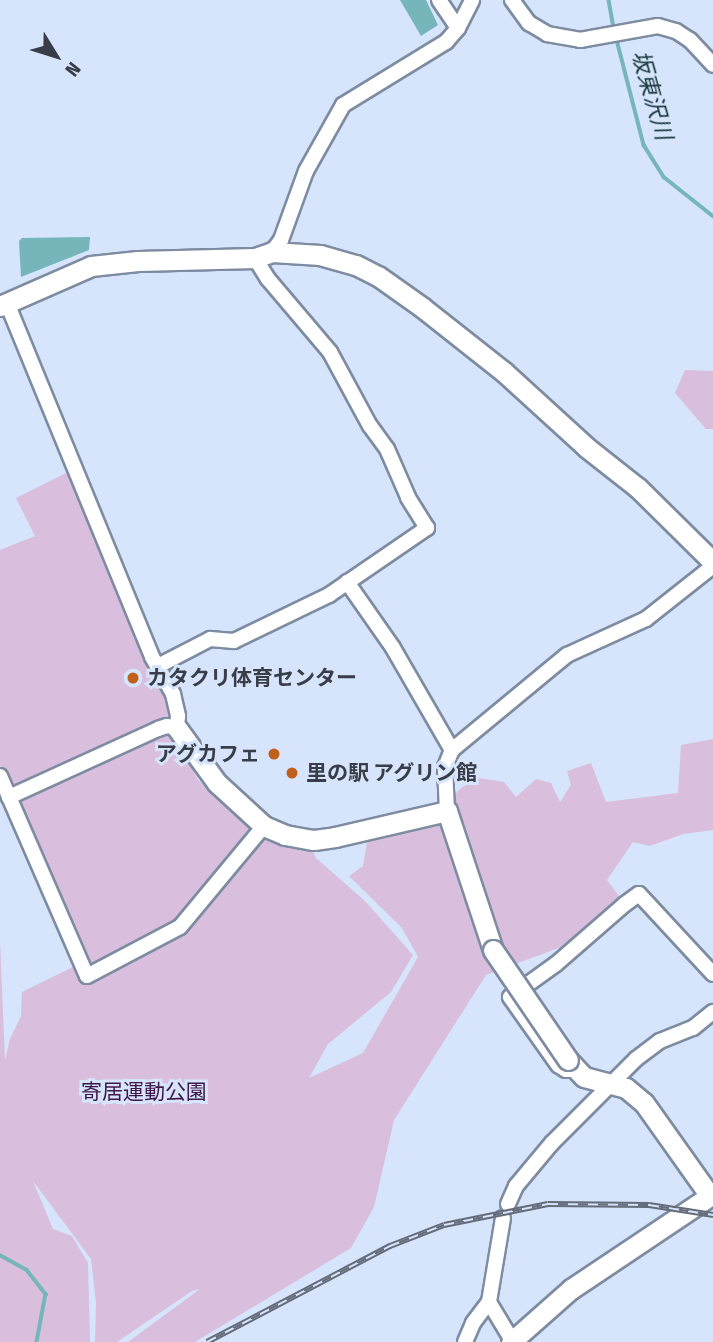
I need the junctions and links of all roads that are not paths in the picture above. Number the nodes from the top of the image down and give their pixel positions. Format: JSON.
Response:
{"nodes":[{"id":1,"x":439,"y":0,"type":"edge"},
{"id":2,"x":472,"y":0,"type":"edge"},
{"id":3,"x":512,"y":0,"type":"edge"},
{"id":4,"x":458,"y":28,"type":"junction"},
{"id":5,"x":713,"y":65,"type":"edge"},
{"id":6,"x":263,"y":255,"type":"junction"},
{"id":7,"x":3,"y":305,"type":"edge"},
{"id":8,"x":713,"y":564,"type":"edge"},
{"id":9,"x":347,"y":582,"type":"junction"},
{"id":10,"x":158,"y":666,"type":"junction"},
{"id":11,"x":177,"y":728,"type":"junction"},
{"id":12,"x":452,"y":750,"type":"junction"},
{"id":13,"x":0,"y":776,"type":"edge"},
{"id":14,"x":9,"y":797,"type":"junction"},
{"id":15,"x":447,"y":811,"type":"junction"},
{"id":16,"x":264,"y":826,"type":"junction"},
{"id":17,"x":713,"y":974,"type":"edge"},
{"id":18,"x":713,"y":1012,"type":"edge"},
{"id":19,"x":571,"y":1065,"type":"junction"},
{"id":20,"x":612,"y":1085,"type":"junction"},
{"id":21,"x":711,"y":1195,"type":"edge"},
{"id":22,"x":489,"y":1302,"type":"junction"},
{"id":23,"x":465,"y":1342,"type":"edge"},
{"id":24,"x":512,"y":1342,"type":"edge"}],
"edges":[{"from":1,"to":4,"type":"street"},
{"from":2,"to":4,"type":"street"},
{"from":3,"to":5,"type":"street"},
{"from":4,"to":6,"type":"street"},
{"from":6,"to":7,"type":"street"},
{"from":6,"to":8,"type":"street"},
{"from":6,"to":9,"type":"street"},
{"from":7,"to":10,"type":"street"},
{"from":8,"to":12,"type":"street"},
{"from":9,"to":10,"type":"street"},
{"from":9,"to":12,"type":"street"},
{"from":10,"to":11,"type":"street"},
{"from":11,"to":14,"type":"street"},
{"from":11,"to":16,"type":"street"},
{"from":12,"to":15,"type":"street"},
{"from":13,"to":14,"type":"street"},
{"from":14,"to":16,"type":"street"},
{"from":15,"to":16,"type":"street"},
{"from":15,"to":19,"type":"street","bridge":true},
{"from":17,"to":19,"type":"street"},
{"from":18,"to":20,"type":"street"},
{"from":19,"to":20,"type":"street"},
{"from":20,"to":21,"type":"street"},
{"from":20,"to":22,"type":"street"},
{"from":21,"to":24,"type":"street"},
{"from":22,"to":23,"type":"street"},
{"from":22,"to":24,"type":"street"}]}
